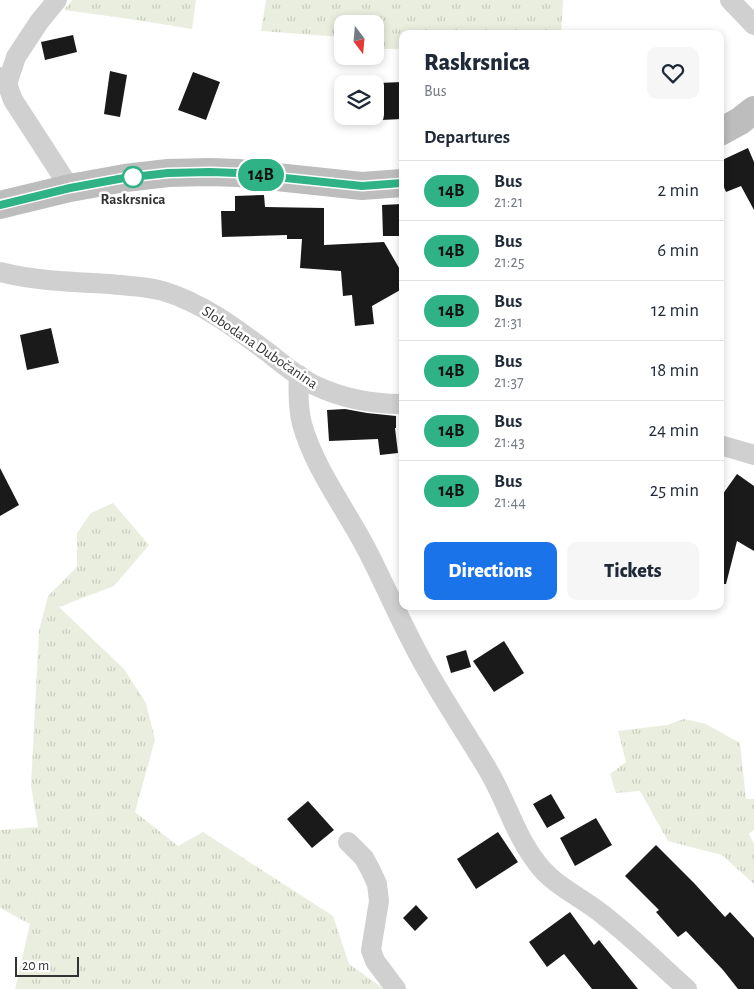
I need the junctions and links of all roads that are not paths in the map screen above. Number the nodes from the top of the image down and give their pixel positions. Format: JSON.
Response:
{"nodes":[{"id":1,"x":57,"y":0,"type":"edge"},
{"id":2,"x":730,"y":0,"type":"edge"},
{"id":3,"x":754,"y":25,"type":"edge"},
{"id":4,"x":3,"y":81,"type":"edge"},
{"id":5,"x":754,"y":110,"type":"edge"},
{"id":6,"x":724,"y":130,"type":"edge"},
{"id":7,"x":399,"y":183,"type":"edge"},
{"id":8,"x":70,"y":188,"type":"junction"},
{"id":9,"x":0,"y":205,"type":"edge"},
{"id":10,"x":0,"y":272,"type":"edge"},
{"id":11,"x":299,"y":376,"type":"junction"},
{"id":12,"x":399,"y":404,"type":"edge"},
{"id":13,"x":724,"y":446,"type":"edge"},
{"id":14,"x":754,"y":456,"type":"edge"},
{"id":15,"x":348,"y":842,"type":"dead end"},
{"id":16,"x":396,"y":989,"type":"edge"},
{"id":17,"x":687,"y":989,"type":"edge"}],
"edges":[{"from":1,"to":4,"type":"street"},
{"from":2,"to":3,"type":"street"},
{"from":4,"to":8,"type":"street"},
{"from":5,"to":6,"type":"street"},
{"from":7,"to":8,"type":"street"},
{"from":8,"to":9,"type":"street"},
{"from":10,"to":11,"type":"street","name":"Slobodana Dubočanina"},
{"from":11,"to":12,"type":"street","name":"Slobodana Dubočanina"},
{"from":11,"to":17,"type":"street"},
{"from":13,"to":14,"type":"street"},
{"from":15,"to":16,"type":"street"}]}
